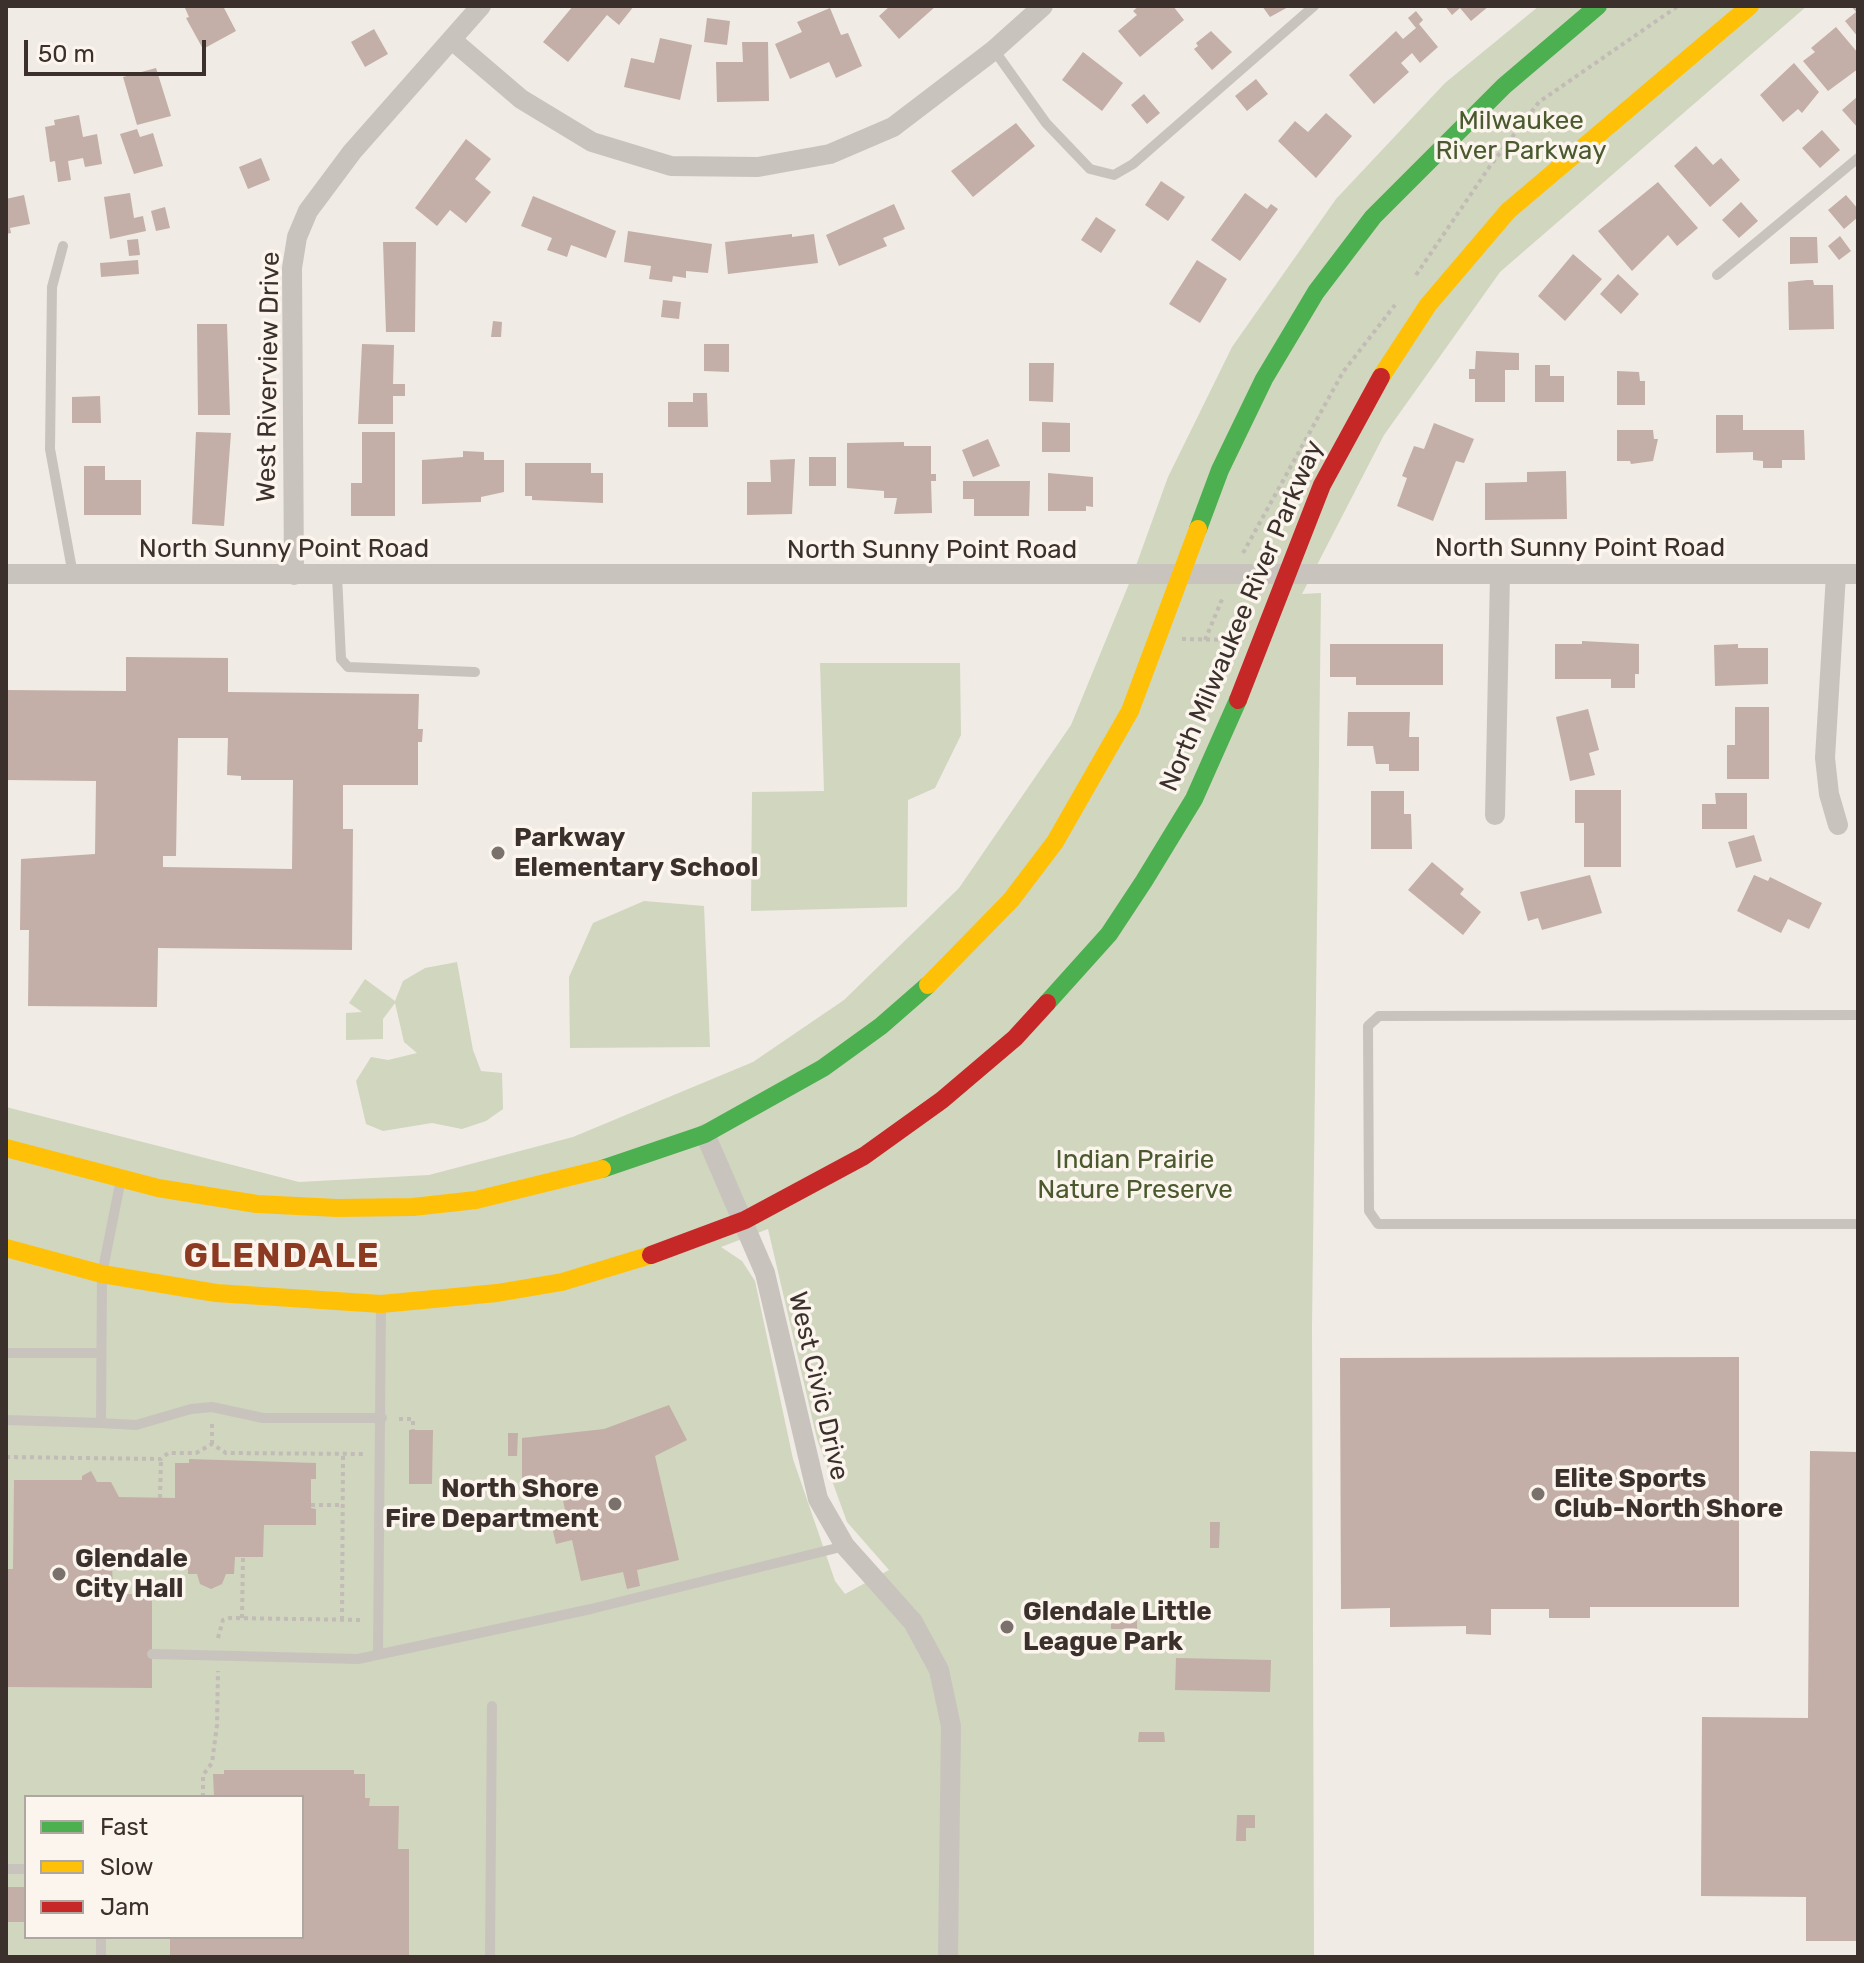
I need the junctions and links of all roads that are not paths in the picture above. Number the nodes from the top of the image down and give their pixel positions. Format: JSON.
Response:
{"nodes":[{"id":1,"x":481,"y":6,"type":"edge"},
{"id":2,"x":1043,"y":6,"type":"edge"},
{"id":3,"x":1314,"y":6,"type":"edge"},
{"id":4,"x":1598,"y":6,"type":"edge"},
{"id":5,"x":1750,"y":6,"type":"edge"},
{"id":6,"x":452,"y":40,"type":"junction"},
{"id":7,"x":994,"y":50,"type":"junction"},
{"id":8,"x":1858,"y":158,"type":"edge"},
{"id":9,"x":63,"y":246,"type":"dead end"},
{"id":10,"x":1717,"y":275,"type":"dead end"},
{"id":11,"x":6,"y":574,"type":"edge"},
{"id":12,"x":1500,"y":574,"type":"junction"},
{"id":13,"x":1836,"y":574,"type":"junction"},
{"id":14,"x":1858,"y":574,"type":"edge"},
{"id":15,"x":73,"y":575,"type":"junction"},
{"id":16,"x":294,"y":575,"type":"junction"},
{"id":17,"x":337,"y":575,"type":"junction"},
{"id":18,"x":1284,"y":575,"type":"junction"},
{"id":19,"x":1180,"y":576,"type":"junction"},
{"id":20,"x":475,"y":672,"type":"dead end"},
{"id":21,"x":1495,"y":815,"type":"dead end"},
{"id":22,"x":1838,"y":825,"type":"dead end"},
{"id":23,"x":1858,"y":1015,"type":"edge"},
{"id":24,"x":705,"y":1134,"type":"junction"},
{"id":25,"x":6,"y":1148,"type":"edge"},
{"id":26,"x":121,"y":1177,"type":"junction"},
{"id":27,"x":745,"y":1220,"type":"junction"},
{"id":28,"x":1858,"y":1224,"type":"edge"},
{"id":29,"x":6,"y":1248,"type":"edge"},
{"id":30,"x":102,"y":1274,"type":"junction"},
{"id":31,"x":381,"y":1304,"type":"junction"},
{"id":32,"x":6,"y":1353,"type":"edge"},
{"id":33,"x":100,"y":1353,"type":"junction"},
{"id":34,"x":382,"y":1418,"type":"junction"},
{"id":35,"x":6,"y":1420,"type":"edge"},
{"id":36,"x":101,"y":1423,"type":"junction"},
{"id":37,"x":845,"y":1546,"type":"junction"},
{"id":38,"x":152,"y":1654,"type":"dead end"},
{"id":39,"x":378,"y":1655,"type":"junction"},
{"id":40,"x":492,"y":1706,"type":"dead end"},
{"id":41,"x":490,"y":1957,"type":"edge"},
{"id":42,"x":948,"y":1957,"type":"edge"}],
"edges":[{"from":1,"to":6,"type":"street","name":"West Riverview Drive"},
{"from":2,"to":7,"type":"street"},
{"from":3,"to":7,"type":"lane"},
{"from":4,"to":19,"type":"street"},
{"from":5,"to":18,"type":"street","name":"North Milwaukee River Parkway"},
{"from":6,"to":7,"type":"street"},
{"from":6,"to":16,"type":"street","name":"West Riverview Drive"},
{"from":8,"to":10,"type":"lane"},
{"from":9,"to":15,"type":"lane"},
{"from":11,"to":15,"type":"street","name":"North Sunny Point Road"},
{"from":12,"to":13,"type":"street","name":"North Sunny Point Road"},
{"from":12,"to":18,"type":"street","name":"North Sunny Point Road"},
{"from":12,"to":21,"type":"street"},
{"from":13,"to":14,"type":"street","name":"North Sunny Point Road"},
{"from":13,"to":22,"type":"street"},
{"from":15,"to":16,"type":"street","name":"North Sunny Point Road"},
{"from":16,"to":17,"type":"street","name":"North Sunny Point Road"},
{"from":17,"to":19,"type":"street","name":"North Sunny Point Road"},
{"from":17,"to":20,"type":"lane"},
{"from":18,"to":19,"type":"street","name":"North Sunny Point Road"},
{"from":18,"to":27,"type":"street","name":"North Milwaukee River Parkway"},
{"from":19,"to":24,"type":"street"},
{"from":23,"to":28,"type":"lane"},
{"from":24,"to":26,"type":"street"},
{"from":24,"to":27,"type":"street","name":"West Civic Drive"},
{"from":25,"to":26,"type":"street"},
{"from":26,"to":30,"type":"lane"},
{"from":27,"to":31,"type":"street","name":"North Milwaukee River Parkway"},
{"from":27,"to":37,"type":"street","name":"West Civic Drive"},
{"from":29,"to":30,"type":"street","name":"North Milwaukee River Parkway"},
{"from":30,"to":31,"type":"street","name":"North Milwaukee River Parkway"},
{"from":30,"to":33,"type":"lane"},
{"from":31,"to":34,"type":"lane"},
{"from":32,"to":33,"type":"lane"},
{"from":33,"to":36,"type":"lane"},
{"from":34,"to":36,"type":"lane"},
{"from":34,"to":39,"type":"lane"},
{"from":35,"to":36,"type":"lane"},
{"from":37,"to":39,"type":"lane"},
{"from":37,"to":42,"type":"street","name":"West Civic Drive"},
{"from":38,"to":39,"type":"lane"},
{"from":40,"to":41,"type":"lane"}]}
